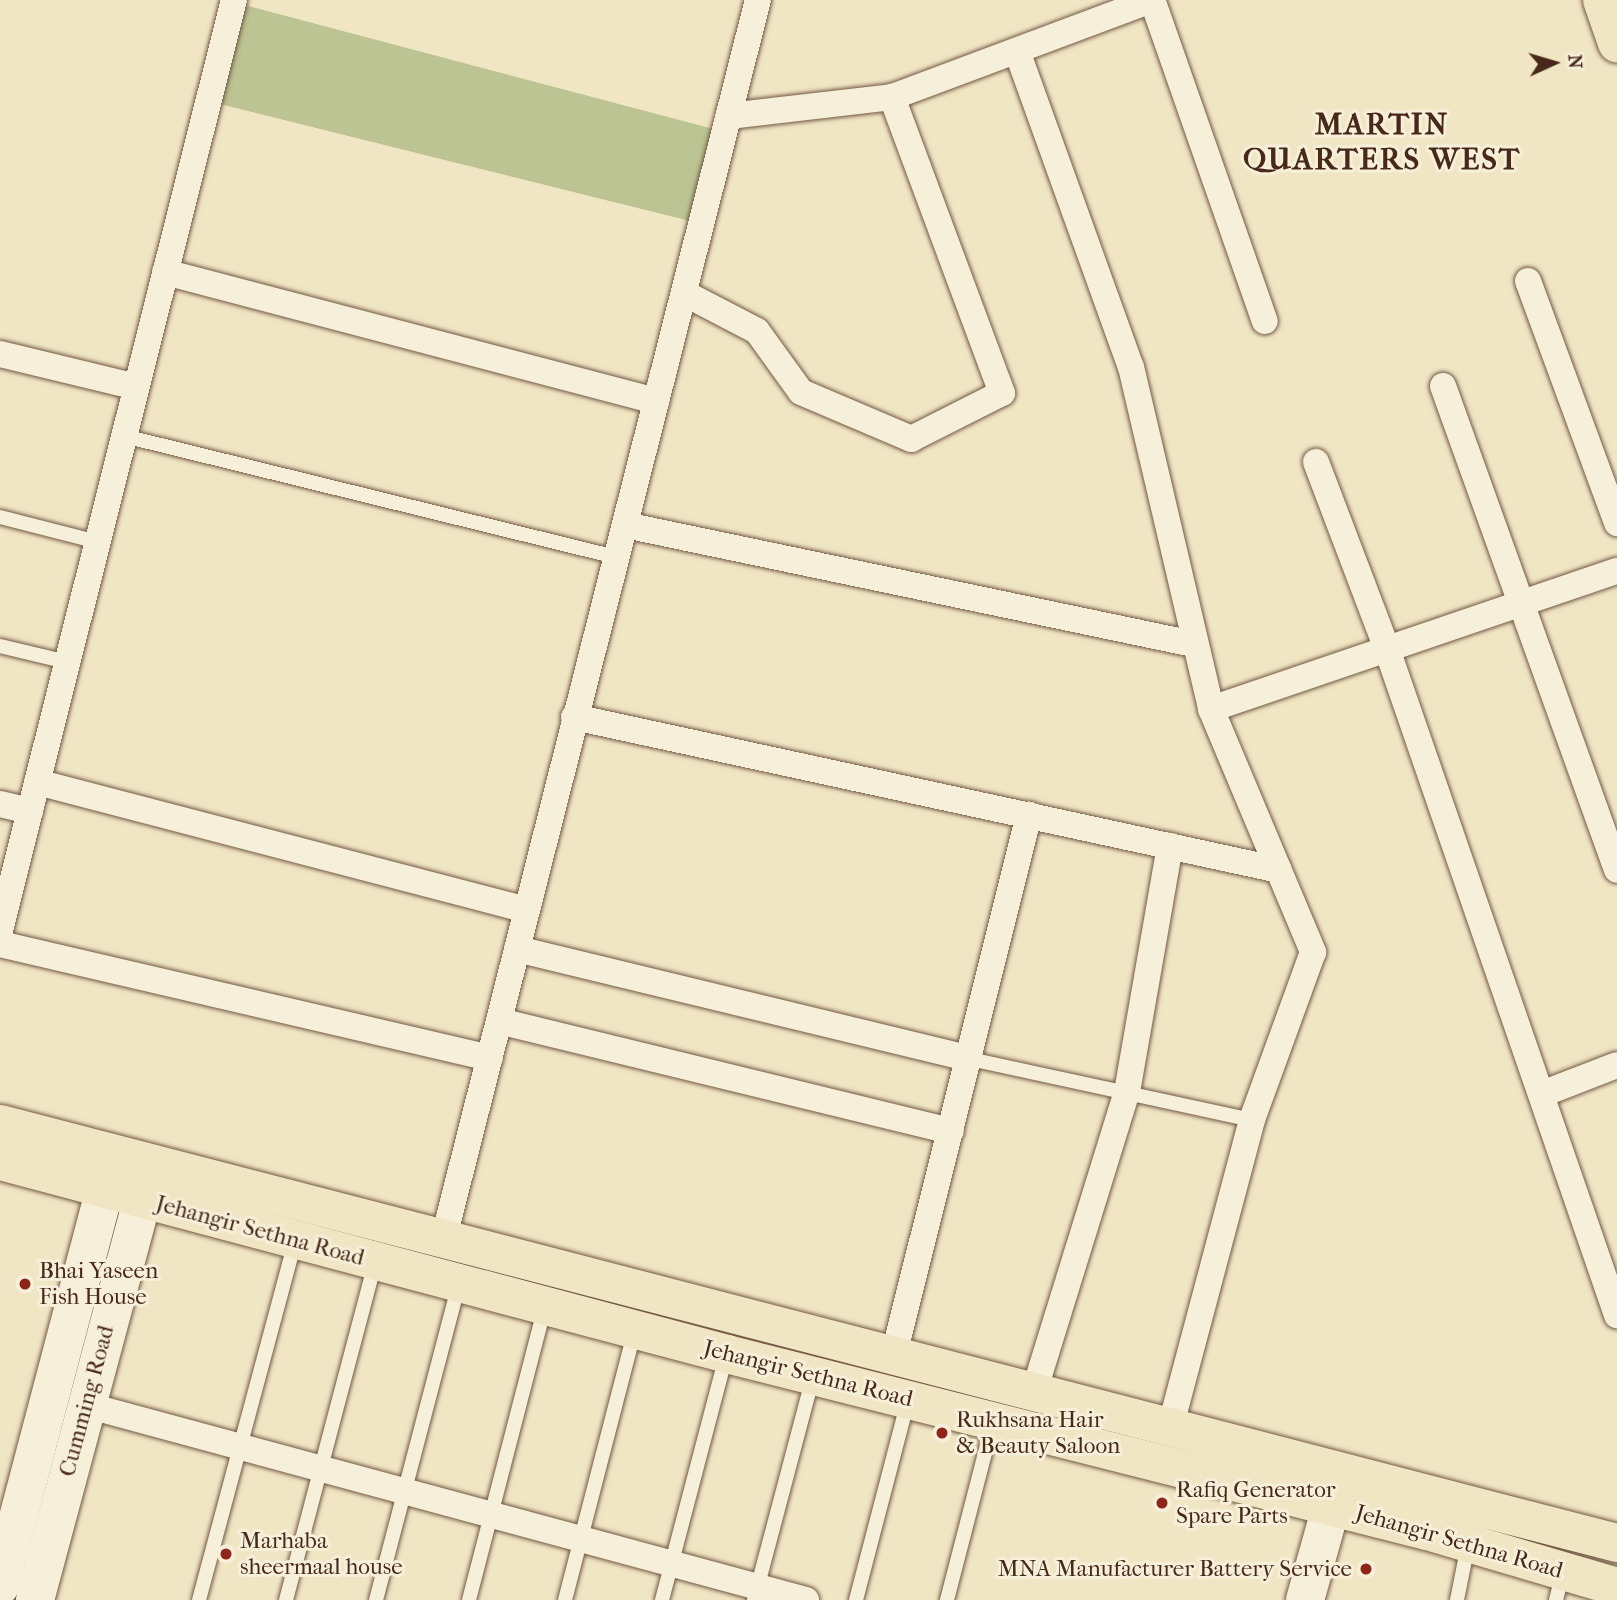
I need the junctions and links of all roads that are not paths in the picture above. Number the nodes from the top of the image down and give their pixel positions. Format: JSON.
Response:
{"nodes":[{"id":1,"x":234,"y":0,"type":"edge"},
{"id":2,"x":758,"y":0,"type":"edge"},
{"id":3,"x":1602,"y":0,"type":"edge"},
{"id":4,"x":1153,"y":1,"type":"edge"},
{"id":5,"x":1617,"y":43,"type":"edge"},
{"id":6,"x":1017,"y":51,"type":"junction"},
{"id":7,"x":892,"y":97,"type":"junction"},
{"id":8,"x":729,"y":116,"type":"junction"},
{"id":9,"x":165,"y":272,"type":"junction"},
{"id":10,"x":1528,"y":281,"type":"dead end"},
{"id":11,"x":684,"y":293,"type":"junction"},
{"id":12,"x":1265,"y":321,"type":"dead end"},
{"id":13,"x":0,"y":354,"type":"edge"},
{"id":14,"x":1443,"y":386,"type":"dead end"},
{"id":15,"x":136,"y":387,"type":"junction"},
{"id":16,"x":656,"y":401,"type":"junction"},
{"id":17,"x":124,"y":436,"type":"junction"},
{"id":18,"x":1316,"y":462,"type":"dead end"},
{"id":19,"x":0,"y":517,"type":"edge"},
{"id":20,"x":1617,"y":523,"type":"edge"},
{"id":21,"x":625,"y":525,"type":"junction"},
{"id":22,"x":97,"y":542,"type":"junction"},
{"id":23,"x":617,"y":557,"type":"junction"},
{"id":24,"x":1617,"y":571,"type":"edge"},
{"id":25,"x":1523,"y":603,"type":"junction"},
{"id":26,"x":1193,"y":644,"type":"junction"},
{"id":27,"x":0,"y":646,"type":"edge"},
{"id":28,"x":1387,"y":649,"type":"junction"},
{"id":29,"x":67,"y":662,"type":"junction"},
{"id":30,"x":1211,"y":709,"type":"junction"},
{"id":31,"x":574,"y":717,"type":"junction"},
{"id":32,"x":37,"y":782,"type":"junction"},
{"id":33,"x":0,"y":804,"type":"edge"},
{"id":34,"x":30,"y":811,"type":"junction"},
{"id":35,"x":1029,"y":815,"type":"junction"},
{"id":36,"x":1170,"y":846,"type":"junction"},
{"id":37,"x":1279,"y":870,"type":"junction"},
{"id":38,"x":1617,"y":870,"type":"edge"},
{"id":39,"x":527,"y":909,"type":"junction"},
{"id":40,"x":0,"y":930,"type":"edge"},
{"id":41,"x":0,"y":944,"type":"edge"},
{"id":42,"x":517,"y":949,"type":"junction"},
{"id":43,"x":499,"y":1021,"type":"junction"},
{"id":44,"x":490,"y":1058,"type":"junction"},
{"id":45,"x":970,"y":1059,"type":"junction"},
{"id":46,"x":1617,"y":1065,"type":"edge"},
{"id":47,"x":1127,"y":1092,"type":"junction"},
{"id":48,"x":1542,"y":1094,"type":"junction"},
{"id":49,"x":1252,"y":1120,"type":"junction"},
{"id":50,"x":0,"y":1124,"type":"edge"},
{"id":51,"x":951,"y":1131,"type":"junction"},
{"id":52,"x":0,"y":1161,"type":"edge"},
{"id":53,"x":153,"y":1163,"type":"junction"},
{"id":54,"x":109,"y":1170,"type":"junction"},
{"id":55,"x":141,"y":1200,"type":"junction"},
{"id":56,"x":295,"y":1241,"type":"junction"},
{"id":57,"x":443,"y":1241,"type":"junction"},
{"id":58,"x":375,"y":1261,"type":"junction"},
{"id":59,"x":459,"y":1283,"type":"junction"},
{"id":60,"x":545,"y":1305,"type":"junction"},
{"id":61,"x":1617,"y":1315,"type":"edge"},
{"id":62,"x":635,"y":1329,"type":"junction"},
{"id":63,"x":727,"y":1354,"type":"junction"},
{"id":64,"x":893,"y":1358,"type":"junction"},
{"id":65,"x":813,"y":1376,"type":"junction"},
{"id":66,"x":1033,"y":1395,"type":"junction"},
{"id":67,"x":908,"y":1400,"type":"junction"},
{"id":68,"x":86,"y":1405,"type":"junction"},
{"id":69,"x":994,"y":1421,"type":"junction"},
{"id":70,"x":1170,"y":1429,"type":"junction"},
{"id":71,"x":240,"y":1447,"type":"junction"},
{"id":72,"x":321,"y":1469,"type":"junction"},
{"id":73,"x":404,"y":1491,"type":"junction"},
{"id":74,"x":1331,"y":1507,"type":"junction"},
{"id":75,"x":491,"y":1515,"type":"junction"},
{"id":76,"x":581,"y":1539,"type":"junction"},
{"id":77,"x":1617,"y":1543,"type":"edge"},
{"id":78,"x":1469,"y":1544,"type":"junction"},
{"id":79,"x":672,"y":1564,"type":"junction"},
{"id":80,"x":0,"y":1586,"type":"edge"},
{"id":81,"x":1560,"y":1586,"type":"edge"},
{"id":82,"x":1617,"y":1587,"type":"edge"},
{"id":83,"x":756,"y":1593,"type":"edge"},
{"id":84,"x":35,"y":1600,"type":"edge"},
{"id":85,"x":199,"y":1600,"type":"edge"},
{"id":86,"x":286,"y":1600,"type":"edge"},
{"id":87,"x":376,"y":1600,"type":"edge"},
{"id":88,"x":469,"y":1600,"type":"edge"},
{"id":89,"x":565,"y":1600,"type":"edge"},
{"id":90,"x":662,"y":1600,"type":"edge"},
{"id":91,"x":806,"y":1600,"type":"edge"},
{"id":92,"x":856,"y":1600,"type":"edge"},
{"id":93,"x":947,"y":1600,"type":"edge"},
{"id":94,"x":1305,"y":1600,"type":"edge"},
{"id":95,"x":1457,"y":1600,"type":"edge"}],
"edges":[{"from":1,"to":9,"type":"street"},
{"from":2,"to":8,"type":"street"},
{"from":3,"to":5,"type":"main road"},
{"from":4,"to":6,"type":"street"},
{"from":4,"to":12,"type":"street"},
{"from":6,"to":7,"type":"street"},
{"from":6,"to":26,"type":"street"},
{"from":7,"to":8,"type":"street"},
{"from":7,"to":11,"type":"street"},
{"from":8,"to":11,"type":"street"},
{"from":9,"to":15,"type":"street"},
{"from":9,"to":16,"type":"street"},
{"from":10,"to":20,"type":"street"},
{"from":11,"to":16,"type":"street"},
{"from":13,"to":15,"type":"street"},
{"from":14,"to":25,"type":"street"},
{"from":15,"to":17,"type":"street"},
{"from":16,"to":21,"type":"street"},
{"from":17,"to":22,"type":"street"},
{"from":17,"to":23,"type":"lane"},
{"from":18,"to":28,"type":"street"},
{"from":19,"to":22,"type":"lane"},
{"from":21,"to":23,"type":"street"},
{"from":21,"to":26,"type":"street"},
{"from":22,"to":29,"type":"street"},
{"from":23,"to":31,"type":"street"},
{"from":24,"to":25,"type":"street"},
{"from":25,"to":28,"type":"street"},
{"from":25,"to":38,"type":"street"},
{"from":26,"to":30,"type":"street"},
{"from":27,"to":29,"type":"lane"},
{"from":28,"to":30,"type":"street"},
{"from":28,"to":48,"type":"street"},
{"from":29,"to":32,"type":"street"},
{"from":30,"to":37,"type":"street"},
{"from":31,"to":35,"type":"street"},
{"from":31,"to":39,"type":"street"},
{"from":32,"to":34,"type":"street"},
{"from":32,"to":39,"type":"street"},
{"from":33,"to":34,"type":"street"},
{"from":34,"to":40,"type":"street"},
{"from":35,"to":36,"type":"street"},
{"from":35,"to":45,"type":"street"},
{"from":36,"to":37,"type":"street"},
{"from":36,"to":47,"type":"street"},
{"from":37,"to":49,"type":"street"},
{"from":39,"to":42,"type":"street"},
{"from":41,"to":44,"type":"street"},
{"from":42,"to":43,"type":"street"},
{"from":42,"to":45,"type":"street"},
{"from":43,"to":44,"type":"street"},
{"from":43,"to":51,"type":"street"},
{"from":44,"to":57,"type":"street"},
{"from":45,"to":47,"type":"lane"},
{"from":45,"to":51,"type":"street"},
{"from":46,"to":48,"type":"street"},
{"from":47,"to":49,"type":"lane"},
{"from":47,"to":66,"type":"street"},
{"from":48,"to":61,"type":"street"},
{"from":49,"to":70,"type":"street"},
{"from":50,"to":54,"type":"main road","name":"Jehangir Sethna Road"},
{"from":51,"to":64,"type":"street"},
{"from":52,"to":54,"type":"main road","name":"Jehangir Sethna Road"},
{"from":53,"to":54,"type":"main road","name":"Jehangir Sethna Road"},
{"from":53,"to":55,"type":"street","name":"Cumming Road"},
{"from":53,"to":57,"type":"main road","name":"Jehangir Sethna Road"},
{"from":54,"to":55,"type":"main road","name":"Jehangir Sethna Road"},
{"from":54,"to":80,"type":"street","name":"Cumming Road"},
{"from":55,"to":56,"type":"main road","name":"Jehangir Sethna Road"},
{"from":55,"to":68,"type":"street","name":"Cumming Road"},
{"from":56,"to":58,"type":"main road","name":"Jehangir Sethna Road"},
{"from":56,"to":71,"type":"lane"},
{"from":57,"to":64,"type":"main road","name":"Jehangir Sethna Road"},
{"from":58,"to":59,"type":"main road","name":"Jehangir Sethna Road"},
{"from":58,"to":72,"type":"lane"},
{"from":59,"to":60,"type":"main road","name":"Jehangir Sethna Road"},
{"from":59,"to":73,"type":"lane"},
{"from":60,"to":62,"type":"main road","name":"Jehangir Sethna Road"},
{"from":60,"to":75,"type":"lane"},
{"from":62,"to":63,"type":"main road","name":"Jehangir Sethna Road"},
{"from":62,"to":76,"type":"lane"},
{"from":63,"to":65,"type":"main road","name":"Jehangir Sethna Road"},
{"from":63,"to":79,"type":"lane"},
{"from":64,"to":66,"type":"main road","name":"Jehangir Sethna Road"},
{"from":65,"to":67,"type":"main road","name":"Jehangir Sethna Road"},
{"from":65,"to":83,"type":"lane"},
{"from":66,"to":70,"type":"main road","name":"Jehangir Sethna Road"},
{"from":67,"to":69,"type":"main road","name":"Jehangir Sethna Road"},
{"from":67,"to":92,"type":"lane"},
{"from":68,"to":71,"type":"street"},
{"from":68,"to":84,"type":"street","name":"Cumming Road"},
{"from":69,"to":74,"type":"main road","name":"Jehangir Sethna Road"},
{"from":69,"to":93,"type":"lane"},
{"from":70,"to":77,"type":"main road","name":"Jehangir Sethna Road"},
{"from":71,"to":72,"type":"street"},
{"from":71,"to":85,"type":"lane"},
{"from":72,"to":73,"type":"street"},
{"from":72,"to":86,"type":"lane"},
{"from":73,"to":75,"type":"street"},
{"from":73,"to":87,"type":"lane"},
{"from":74,"to":78,"type":"main road","name":"Jehangir Sethna Road"},
{"from":74,"to":94,"type":"street"},
{"from":75,"to":76,"type":"street"},
{"from":75,"to":88,"type":"lane"},
{"from":76,"to":79,"type":"street"},
{"from":76,"to":89,"type":"lane"},
{"from":78,"to":81,"type":"main road","name":"Jehangir Sethna Road"},
{"from":78,"to":95,"type":"lane"},
{"from":79,"to":83,"type":"street"},
{"from":79,"to":90,"type":"lane"},
{"from":81,"to":82,"type":"main road","name":"Jehangir Sethna Road"},
{"from":83,"to":91,"type":"street"}]}
